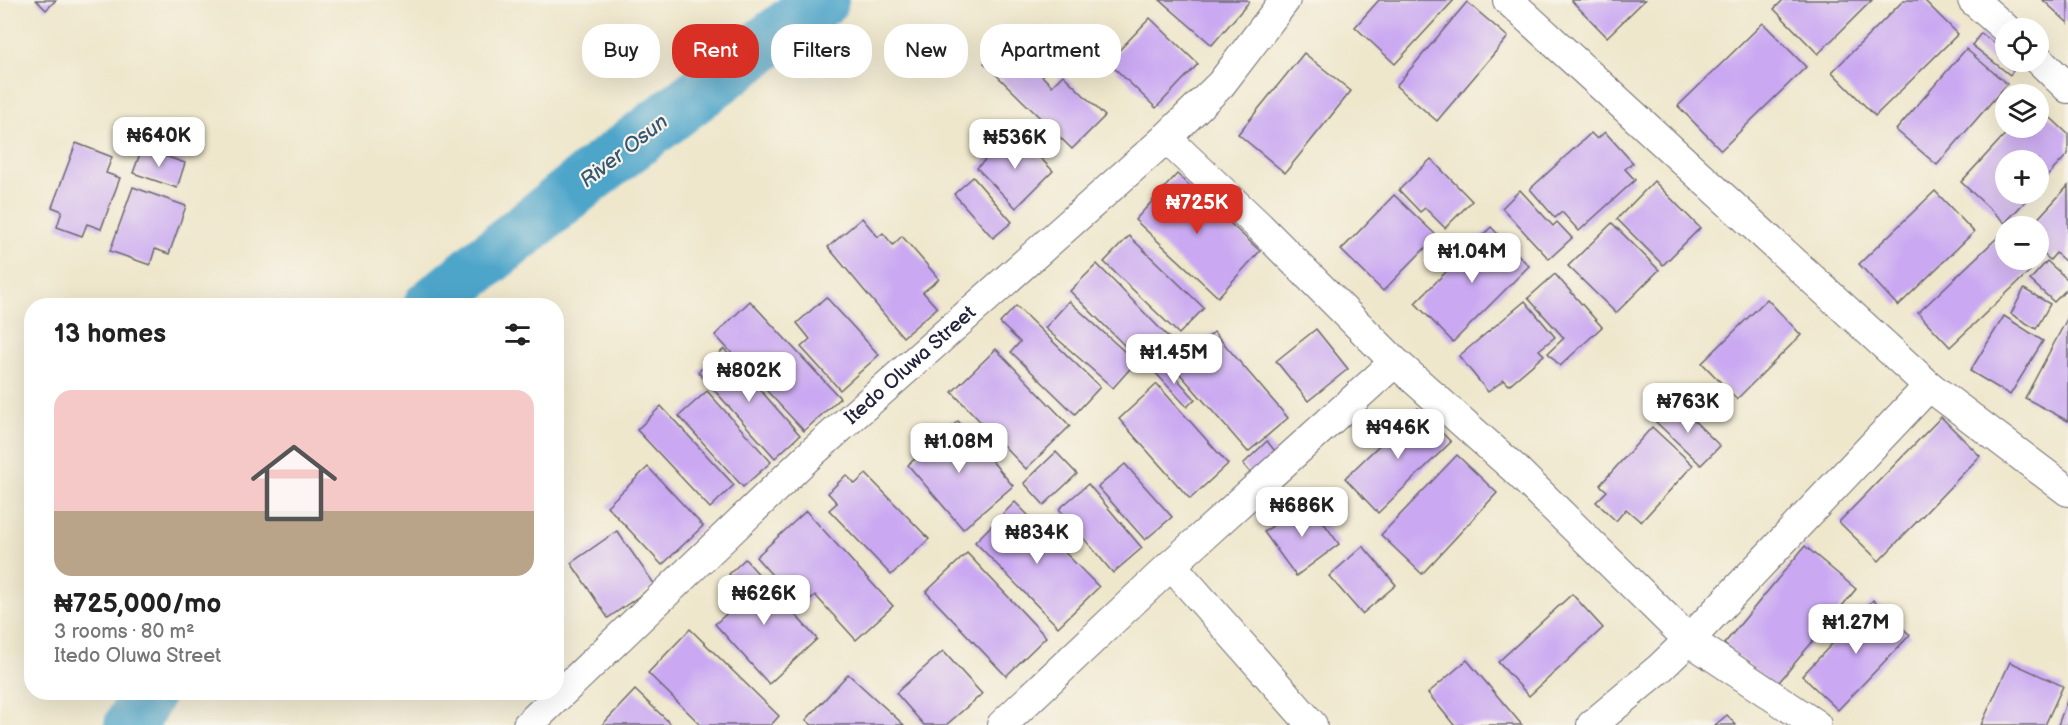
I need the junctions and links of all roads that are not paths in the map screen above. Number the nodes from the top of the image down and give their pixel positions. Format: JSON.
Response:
{"nodes":[{"id":1,"x":1285,"y":0,"type":"edge"},
{"id":2,"x":1508,"y":0,"type":"edge"},
{"id":3,"x":1973,"y":0,"type":"edge"},
{"id":4,"x":1995,"y":19,"type":"edge"},
{"id":5,"x":2049,"y":70,"type":"edge"},
{"id":6,"x":2068,"y":88,"type":"edge"},
{"id":7,"x":1166,"y":138,"type":"junction"},
{"id":8,"x":1395,"y":362,"type":"junction"},
{"id":9,"x":1929,"y":386,"type":"junction"},
{"id":10,"x":2068,"y":491,"type":"edge"},
{"id":11,"x":1171,"y":565,"type":"junction"},
{"id":12,"x":1689,"y":640,"type":"junction"},
{"id":13,"x":564,"y":691,"type":"edge"},
{"id":14,"x":554,"y":700,"type":"edge"},
{"id":15,"x":528,"y":725,"type":"edge"},
{"id":16,"x":1002,"y":725,"type":"edge"},
{"id":17,"x":1312,"y":725,"type":"edge"},
{"id":18,"x":1592,"y":725,"type":"edge"},
{"id":19,"x":1816,"y":725,"type":"edge"}],
"edges":[{"from":1,"to":7,"type":"street","name":"Itedo Oluwa Street"},
{"from":2,"to":9,"type":"street"},
{"from":3,"to":4,"type":"street"},
{"from":5,"to":6,"type":"street"},
{"from":7,"to":8,"type":"street"},
{"from":7,"to":13,"type":"street","name":"Itedo Oluwa Street"},
{"from":8,"to":11,"type":"street"},
{"from":8,"to":12,"type":"street"},
{"from":9,"to":10,"type":"street"},
{"from":9,"to":12,"type":"street"},
{"from":11,"to":16,"type":"street"},
{"from":11,"to":17,"type":"street"},
{"from":12,"to":18,"type":"street"},
{"from":12,"to":19,"type":"street"},
{"from":14,"to":15,"type":"street","name":"Itedo Oluwa Street"}]}
